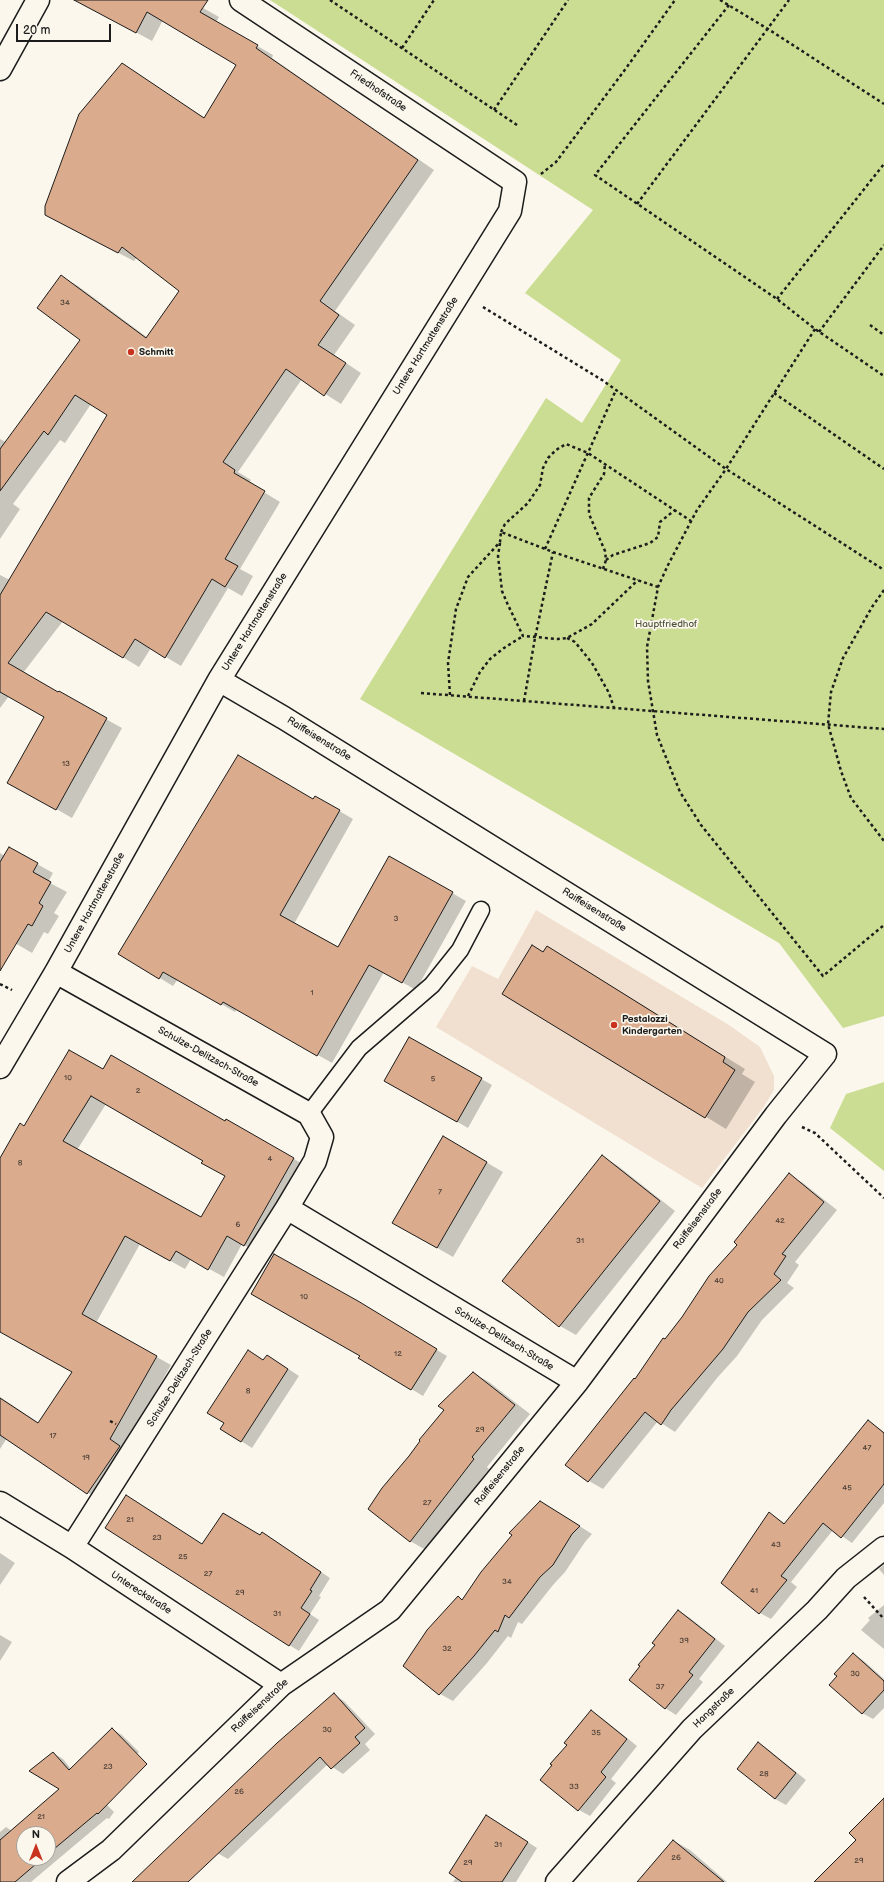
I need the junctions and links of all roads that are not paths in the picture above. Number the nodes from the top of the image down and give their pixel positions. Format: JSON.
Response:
{"nodes":[{"id":1,"x":38,"y":0,"type":"edge"},
{"id":2,"x":241,"y":0,"type":"edge"},
{"id":3,"x":3,"y":58,"type":"edge"},
{"id":4,"x":515,"y":182,"type":"joint"},
{"id":5,"x":219,"y":680,"type":"junction"},
{"id":6,"x":482,"y":910,"type":"dead end"},
{"id":7,"x":56,"y":972,"type":"junction"},
{"id":8,"x":0,"y":1067,"type":"edge"},
{"id":9,"x":309,"y":1114,"type":"junction"},
{"id":10,"x":287,"y":1208,"type":"junction"},
{"id":11,"x":577,"y":1382,"type":"junction"},
{"id":12,"x":0,"y":1503,"type":"edge"},
{"id":13,"x":72,"y":1547,"type":"junction"},
{"id":14,"x":884,"y":1548,"type":"edge"},
{"id":15,"x":281,"y":1685,"type":"junction"},
{"id":16,"x":68,"y":1882,"type":"edge"},
{"id":17,"x":557,"y":1882,"type":"edge"}],
"edges":[{"from":1,"to":3,"type":"street"},
{"from":2,"to":4,"type":"street","name":"Friedhofstraße"},
{"from":4,"to":5,"type":"street","name":"Untere Hartmattenstraße"},
{"from":5,"to":7,"type":"street","name":"Untere Hartmattenstraße"},
{"from":5,"to":11,"type":"street","name":"Raiffeisenstraße"},
{"from":6,"to":9,"type":"lane"},
{"from":7,"to":8,"type":"street","name":"Untere Hartmattenstraße"},
{"from":7,"to":9,"type":"street","name":"Schulze-Delitzsch-Straße"},
{"from":9,"to":10,"type":"street","name":"Schulze-Delitzsch-Straße"},
{"from":10,"to":11,"type":"street","name":"Schulze-Delitzsch-Straße"},
{"from":10,"to":13,"type":"street","name":"Schulze-Delitzsch-Straße"},
{"from":11,"to":15,"type":"street","name":"Raiffeisenstraße"},
{"from":12,"to":13,"type":"street","name":"Untereckstraße"},
{"from":13,"to":15,"type":"street","name":"Untereckstraße"},
{"from":14,"to":17,"type":"street","name":"Hangstraße"},
{"from":15,"to":16,"type":"street","name":"Raiffeisenstraße"}]}
